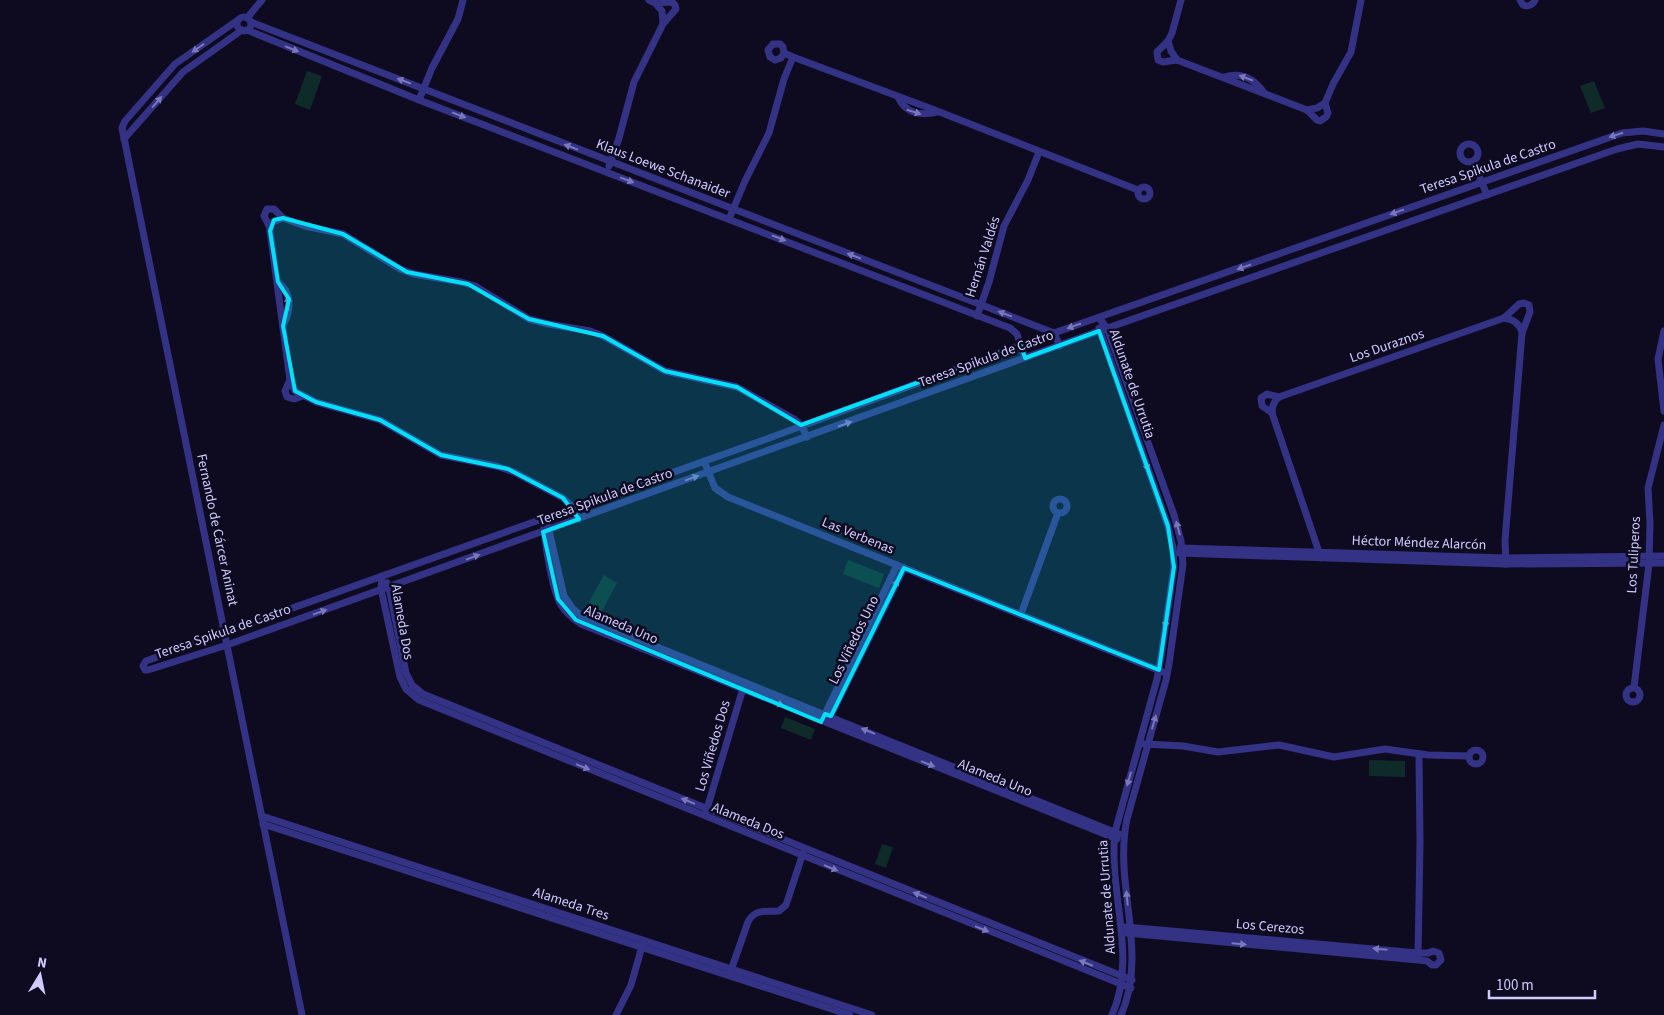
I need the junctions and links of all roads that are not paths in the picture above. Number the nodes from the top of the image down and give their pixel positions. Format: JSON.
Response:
{"nodes":[{"id":1,"x":262,"y":0,"type":"edge"},
{"id":2,"x":464,"y":0,"type":"edge"},
{"id":3,"x":1181,"y":0,"type":"edge"},
{"id":4,"x":1361,"y":0,"type":"edge"},
{"id":5,"x":1520,"y":0,"type":"edge"},
{"id":6,"x":1535,"y":0,"type":"edge"},
{"id":7,"x":652,"y":1,"type":"edge"},
{"id":8,"x":238,"y":20,"type":"junction"},
{"id":9,"x":249,"y":20,"type":"junction"},
{"id":10,"x":663,"y":24,"type":"junction"},
{"id":11,"x":244,"y":30,"type":"junction"},
{"id":12,"x":1168,"y":41,"type":"junction"},
{"id":13,"x":784,"y":53,"type":"dead end"},
{"id":14,"x":793,"y":57,"type":"junction"},
{"id":15,"x":1177,"y":60,"type":"junction"},
{"id":16,"x":423,"y":89,"type":"junction"},
{"id":17,"x":419,"y":100,"type":"junction"},
{"id":18,"x":1326,"y":103,"type":"junction"},
{"id":19,"x":1307,"y":110,"type":"junction"},
{"id":20,"x":1664,"y":134,"type":"edge"},
{"id":21,"x":124,"y":139,"type":"junction"},
{"id":22,"x":1664,"y":147,"type":"edge"},
{"id":23,"x":1039,"y":152,"type":"junction"},
{"id":24,"x":1472,"y":161,"type":"dead end"},
{"id":25,"x":610,"y":162,"type":"junction"},
{"id":26,"x":606,"y":172,"type":"junction"},
{"id":27,"x":1482,"y":182,"type":"junction"},
{"id":28,"x":1138,"y":190,"type":"dead end"},
{"id":29,"x":1487,"y":195,"type":"junction"},
{"id":30,"x":733,"y":210,"type":"junction"},
{"id":31,"x":283,"y":218,"type":"junction"},
{"id":32,"x":729,"y":219,"type":"junction"},
{"id":33,"x":270,"y":228,"type":"junction"},
{"id":34,"x":1323,"y":239,"type":"junction"},
{"id":35,"x":1328,"y":251,"type":"junction"},
{"id":36,"x":981,"y":305,"type":"junction"},
{"id":37,"x":977,"y":316,"type":"junction"},
{"id":38,"x":1099,"y":318,"type":"junction"},
{"id":39,"x":1504,"y":318,"type":"junction"},
{"id":40,"x":1108,"y":328,"type":"junction"},
{"id":41,"x":1099,"y":331,"type":"junction"},
{"id":42,"x":1664,"y":331,"type":"edge"},
{"id":43,"x":1054,"y":333,"type":"junction"},
{"id":44,"x":1522,"y":333,"type":"junction"},
{"id":45,"x":1021,"y":346,"type":"junction"},
{"id":46,"x":1060,"y":346,"type":"junction"},
{"id":47,"x":1025,"y":358,"type":"junction"},
{"id":48,"x":1279,"y":397,"type":"junction"},
{"id":49,"x":1664,"y":411,"type":"edge"},
{"id":50,"x":1272,"y":413,"type":"junction"},
{"id":51,"x":801,"y":425,"type":"junction"},
{"id":52,"x":1664,"y":425,"type":"edge"},
{"id":53,"x":807,"y":437,"type":"junction"},
{"id":54,"x":704,"y":461,"type":"junction"},
{"id":55,"x":708,"y":472,"type":"junction"},
{"id":56,"x":573,"y":507,"type":"junction"},
{"id":57,"x":1058,"y":513,"type":"dead end"},
{"id":58,"x":544,"y":518,"type":"junction"},
{"id":59,"x":579,"y":519,"type":"junction"},
{"id":60,"x":546,"y":531,"type":"junction"},
{"id":61,"x":1174,"y":550,"type":"junction"},
{"id":62,"x":1183,"y":551,"type":"junction"},
{"id":63,"x":1320,"y":555,"type":"junction"},
{"id":64,"x":1664,"y":556,"type":"edge"},
{"id":65,"x":1648,"y":560,"type":"junction"},
{"id":66,"x":1505,"y":561,"type":"junction"},
{"id":67,"x":1664,"y":563,"type":"edge"},
{"id":68,"x":900,"y":567,"type":"junction"},
{"id":69,"x":382,"y":576,"type":"junction"},
{"id":70,"x":385,"y":588,"type":"junction"},
{"id":71,"x":1021,"y":614,"type":"junction"},
{"id":72,"x":225,"y":632,"type":"junction"},
{"id":73,"x":228,"y":645,"type":"junction"},
{"id":74,"x":1159,"y":670,"type":"junction"},
{"id":75,"x":1168,"y":674,"type":"junction"},
{"id":76,"x":744,"y":685,"type":"junction"},
{"id":77,"x":1634,"y":687,"type":"dead end"},
{"id":78,"x":828,"y":715,"type":"junction"},
{"id":79,"x":824,"y":723,"type":"junction"},
{"id":80,"x":1139,"y":744,"type":"junction"},
{"id":81,"x":1147,"y":745,"type":"junction"},
{"id":82,"x":1419,"y":754,"type":"junction"},
{"id":83,"x":1469,"y":756,"type":"dead end"},
{"id":84,"x":706,"y":813,"type":"junction"},
{"id":85,"x":263,"y":820,"type":"junction"},
{"id":86,"x":1115,"y":835,"type":"junction"},
{"id":87,"x":1124,"y":839,"type":"junction"},
{"id":88,"x":804,"y":852,"type":"junction"},
{"id":89,"x":1120,"y":930,"type":"junction"},
{"id":90,"x":1130,"y":930,"type":"junction"},
{"id":91,"x":642,"y":944,"type":"junction"},
{"id":92,"x":1428,"y":953,"type":"junction"},
{"id":93,"x":1418,"y":956,"type":"junction"},
{"id":94,"x":1427,"y":961,"type":"junction"},
{"id":95,"x":730,"y":972,"type":"junction"},
{"id":96,"x":1122,"y":981,"type":"junction"},
{"id":97,"x":1131,"y":984,"type":"junction"},
{"id":98,"x":302,"y":1015,"type":"edge"},
{"id":99,"x":616,"y":1015,"type":"edge"},
{"id":100,"x":850,"y":1015,"type":"edge"},
{"id":101,"x":872,"y":1015,"type":"edge"},
{"id":102,"x":1112,"y":1015,"type":"edge"},
{"id":103,"x":1122,"y":1015,"type":"edge"}],
"edges":[{"from":1,"to":9,"type":"street"},
{"from":2,"to":16,"type":"street"},
{"from":3,"to":12,"type":"street"},
{"from":4,"to":18,"type":"street"},
{"from":5,"to":6,"type":"street"},
{"from":7,"to":10,"type":"street"},
{"from":7,"to":10,"type":"street"},
{"from":8,"to":9,"type":"street"},
{"from":8,"to":11,"type":"street"},
{"from":8,"to":21,"type":"street","one_way":true},
{"from":9,"to":11,"type":"street"},
{"from":16,"to":9,"type":"street","name":"Klaus Loewe Schanaider","one_way":true},
{"from":10,"to":25,"type":"street"},
{"from":11,"to":17,"type":"street","name":"Klaus Loewe Schanaider","one_way":true},
{"from":21,"to":11,"type":"street","one_way":true},
{"from":12,"to":15,"type":"street"},
{"from":12,"to":15,"type":"street"},
{"from":13,"to":14,"type":"street"},
{"from":14,"to":23,"type":"street"},
{"from":14,"to":30,"type":"street"},
{"from":15,"to":19,"type":"street"},
{"from":16,"to":17,"type":"street"},
{"from":25,"to":16,"type":"street","name":"Klaus Loewe Schanaider","one_way":true},
{"from":17,"to":26,"type":"street","name":"Klaus Loewe Schanaider","one_way":true},
{"from":18,"to":19,"type":"street"},
{"from":18,"to":19,"type":"street"},
{"from":20,"to":27,"type":"street","name":"Teresa Spikula de Castro","one_way":true},
{"from":21,"to":72,"type":"street","name":"Fernando de Cárcer Aninat"},
{"from":22,"to":29,"type":"street","name":"Teresa Spikula de Castro"},
{"from":23,"to":28,"type":"street"},
{"from":23,"to":36,"type":"street","name":"Hernán Valdés"},
{"from":24,"to":27,"type":"street"},
{"from":25,"to":26,"type":"street"},
{"from":25,"to":30,"type":"street","name":"Klaus Loewe Schanaider"},
{"from":26,"to":32,"type":"street","name":"Klaus Loewe Schanaider","one_way":true},
{"from":27,"to":29,"type":"street"},
{"from":27,"to":34,"type":"street","name":"Teresa Spikula de Castro","one_way":true},
{"from":29,"to":35,"type":"street","name":"Teresa Spikula de Castro"},
{"from":30,"to":32,"type":"street"},
{"from":36,"to":30,"type":"street","name":"Klaus Loewe Schanaider","one_way":true},
{"from":31,"to":33,"type":"street"},
{"from":31,"to":33,"type":"street"},
{"from":31,"to":51,"type":"street"},
{"from":32,"to":37,"type":"street","name":"Klaus Loewe Schanaider","one_way":true},
{"from":33,"to":56,"type":"street"},
{"from":34,"to":35,"type":"street"},
{"from":34,"to":38,"type":"street","name":"Teresa Spikula de Castro","one_way":true},
{"from":35,"to":40,"type":"street","name":"Teresa Spikula de Castro"},
{"from":36,"to":37,"type":"street","name":"Hernán Valdés"},
{"from":43,"to":36,"type":"street","name":"Klaus Loewe Schanaider","one_way":true},
{"from":37,"to":45,"type":"street","name":"Klaus Loewe Schanaider"},
{"from":38,"to":40,"type":"street","name":"Aldunate de Urrutia"},
{"from":38,"to":41,"type":"street","name":"Aldunate de Urrutia"},
{"from":38,"to":43,"type":"street","name":"Teresa Spikula de Castro","one_way":true},
{"from":39,"to":44,"type":"street"},
{"from":39,"to":44,"type":"street","name":"Los Duraznos"},
{"from":39,"to":48,"type":"street","name":"Los Duraznos"},
{"from":40,"to":41,"type":"street","name":"Teresa Spikula de Castro"},
{"from":62,"to":40,"type":"street","name":"Aldunate de Urrutia","one_way":true},
{"from":41,"to":46,"type":"street","name":"Teresa Spikula de Castro"},
{"from":41,"to":61,"type":"street","name":"Aldunate de Urrutia","one_way":true},
{"from":42,"to":49,"type":"street"},
{"from":43,"to":45,"type":"street","name":"Teresa Spikula de Castro"},
{"from":43,"to":46,"type":"street"},
{"from":44,"to":66,"type":"street","name":"Los Duraznos"},
{"from":45,"to":47,"type":"street","name":"Klaus Loewe Schanaider"},
{"from":45,"to":51,"type":"street","name":"Teresa Spikula de Castro"},
{"from":46,"to":47,"type":"street","name":"Teresa Spikula de Castro"},
{"from":53,"to":47,"type":"street","name":"Teresa Spikula de Castro","one_way":true},
{"from":48,"to":50,"type":"street"},
{"from":48,"to":50,"type":"street","name":"Los Duraznos"},
{"from":50,"to":63,"type":"street","name":"Los Duraznos"},
{"from":51,"to":53,"type":"street"},
{"from":51,"to":54,"type":"street","name":"Teresa Spikula de Castro"},
{"from":52,"to":65,"type":"street","name":"Los Tuliperos"},
{"from":53,"to":55,"type":"street","name":"Teresa Spikula de Castro"},
{"from":54,"to":55,"type":"street","name":"Las Verbenas"},
{"from":54,"to":56,"type":"street","name":"Teresa Spikula de Castro"},
{"from":59,"to":55,"type":"street","name":"Teresa Spikula de Castro","one_way":true},
{"from":55,"to":68,"type":"street","name":"Las Verbenas"},
{"from":56,"to":58,"type":"street","name":"Teresa Spikula de Castro"},
{"from":56,"to":59,"type":"street"},
{"from":57,"to":71,"type":"street"},
{"from":58,"to":60,"type":"street","name":"Alameda Uno"},
{"from":58,"to":69,"type":"street","name":"Teresa Spikula de Castro"},
{"from":59,"to":60,"type":"street","name":"Teresa Spikula de Castro"},
{"from":70,"to":60,"type":"street","name":"Teresa Spikula de Castro","one_way":true},
{"from":60,"to":76,"type":"street","name":"Alameda Uno"},
{"from":61,"to":62,"type":"street","name":"Héctor Méndez Alarcón"},
{"from":61,"to":74,"type":"street","name":"Aldunate de Urrutia","one_way":true},
{"from":62,"to":63,"type":"street","name":"Héctor Méndez Alarcón"},
{"from":62,"to":75,"type":"street","name":"Aldunate de Urrutia"},
{"from":63,"to":66,"type":"street","name":"Héctor Méndez Alarcón"},
{"from":64,"to":65,"type":"street","name":"Héctor Méndez Alarcón"},
{"from":65,"to":66,"type":"street","name":"Héctor Méndez Alarcón"},
{"from":65,"to":67,"type":"street","name":"Héctor Méndez Alarcón"},
{"from":65,"to":77,"type":"street","name":"Los Tuliperos"},
{"from":68,"to":71,"type":"street","name":"Las Verbenas"},
{"from":68,"to":78,"type":"street","name":"Los Viñedos Uno"},
{"from":69,"to":70,"type":"street","name":"Alameda Dos"},
{"from":69,"to":72,"type":"street","name":"Teresa Spikula de Castro"},
{"from":73,"to":70,"type":"street","name":"Teresa Spikula de Castro","one_way":true},
{"from":70,"to":84,"type":"street","name":"Alameda Dos"},
{"from":71,"to":74,"type":"street","name":"Las Verbenas"},
{"from":72,"to":73,"type":"street","name":"Fernando de Cárcer Aninat"},
{"from":72,"to":73,"type":"street","name":"Teresa Spikula de Castro"},
{"from":73,"to":85,"type":"street","name":"Fernando de Cárcer Aninat"},
{"from":74,"to":75,"type":"street","name":"Las Verbenas"},
{"from":74,"to":80,"type":"street","name":"Aldunate de Urrutia"},
{"from":81,"to":75,"type":"street","name":"Aldunate de Urrutia","one_way":true},
{"from":76,"to":78,"type":"street","name":"Alameda Uno"},
{"from":76,"to":79,"type":"street","name":"Alameda Uno","one_way":true},
{"from":76,"to":84,"type":"street","name":"Los Viñedos Dos"},
{"from":78,"to":79,"type":"street","name":"Los Viñedos Uno"},
{"from":86,"to":78,"type":"street","name":"Alameda Uno","one_way":true},
{"from":79,"to":86,"type":"street","name":"Alameda Uno","one_way":true},
{"from":80,"to":81,"type":"street"},
{"from":80,"to":86,"type":"street","name":"Aldunate de Urrutia","one_way":true},
{"from":81,"to":82,"type":"street"},
{"from":81,"to":87,"type":"street","name":"Aldunate de Urrutia"},
{"from":82,"to":83,"type":"street"},
{"from":82,"to":93,"type":"street"},
{"from":84,"to":88,"type":"street","name":"Alameda Dos"},
{"from":85,"to":91,"type":"street","name":"Alameda Tres"},
{"from":85,"to":98,"type":"street","name":"Fernando de Cárcer Aninat"},
{"from":86,"to":87,"type":"street","name":"Alameda Uno"},
{"from":86,"to":89,"type":"street","name":"Aldunate de Urrutia"},
{"from":90,"to":87,"type":"street","name":"Aldunate de Urrutia","one_way":true},
{"from":88,"to":95,"type":"street"},
{"from":88,"to":96,"type":"street","name":"Alameda Dos"},
{"from":89,"to":90,"type":"street","name":"Los Cerezos"},
{"from":89,"to":96,"type":"street","name":"Aldunate de Urrutia"},
{"from":90,"to":93,"type":"street","name":"Los Cerezos"},
{"from":90,"to":97,"type":"street","name":"Aldunate de Urrutia"},
{"from":91,"to":95,"type":"street","name":"Alameda Tres"},
{"from":91,"to":99,"type":"street"},
{"from":92,"to":93,"type":"street","name":"Los Cerezos"},
{"from":92,"to":94,"type":"street"},
{"from":92,"to":94,"type":"street"},
{"from":93,"to":94,"type":"street","name":"Los Cerezos"},
{"from":95,"to":100,"type":"street","name":"Alameda Tres"},
{"from":95,"to":101,"type":"street","name":"Alameda Tres"},
{"from":96,"to":97,"type":"street","name":"Alameda Dos"},
{"from":96,"to":102,"type":"street","name":"Aldunate de Urrutia"},
{"from":97,"to":103,"type":"street","name":"Aldunate de Urrutia"}]}
